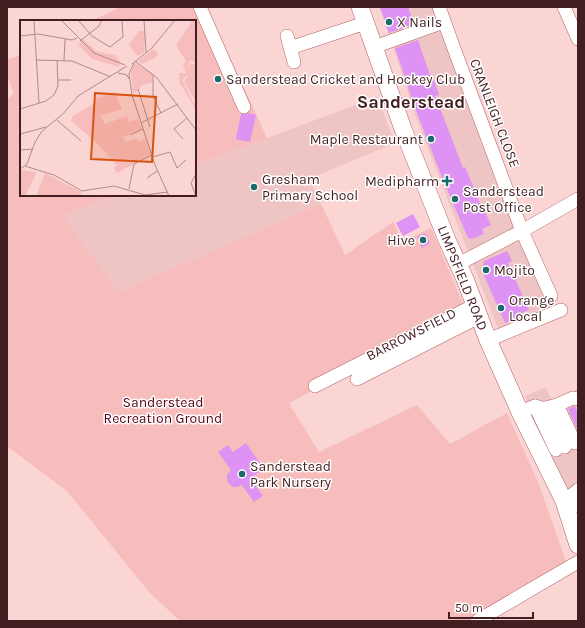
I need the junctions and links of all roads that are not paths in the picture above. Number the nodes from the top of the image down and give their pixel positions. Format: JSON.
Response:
{"nodes":[{"id":1,"x":200,"y":7,"type":"edge"},
{"id":2,"x":439,"y":7,"type":"edge"},
{"id":3,"x":564,"y":7,"type":"edge"},
{"id":4,"x":362,"y":15,"type":"edge"},
{"id":5,"x":444,"y":22,"type":"junction"},
{"id":6,"x":578,"y":39,"type":"edge"},
{"id":7,"x":374,"y":47,"type":"junction"},
{"id":8,"x":294,"y":62,"type":"dead end"},
{"id":9,"x":244,"y":107,"type":"dead end"},
{"id":10,"x":578,"y":199,"type":"edge"},
{"id":11,"x":522,"y":231,"type":"junction"},
{"id":12,"x":458,"y":264,"type":"junction"},
{"id":13,"x":551,"y":296,"type":"dead end"},
{"id":14,"x":561,"y":310,"type":"dead end"},
{"id":15,"x":477,"y":311,"type":"junction"},
{"id":16,"x":488,"y":340,"type":"junction"},
{"id":17,"x":356,"y":379,"type":"dead end"},
{"id":18,"x":315,"y":386,"type":"dead end"},
{"id":19,"x":574,"y":399,"type":"edge"},
{"id":20,"x":539,"y":408,"type":"junction"},
{"id":21,"x":563,"y":447,"type":"edge"},
{"id":22,"x":578,"y":490,"type":"edge"},
{"id":23,"x":571,"y":503,"type":"edge"},
{"id":24,"x":578,"y":545,"type":"edge"},
{"id":25,"x":578,"y":562,"type":"edge"},
{"id":26,"x":477,"y":621,"type":"edge"}],
"edges":[{"from":1,"to":9,"type":"street"},
{"from":2,"to":5,"type":"street","name":"CRANLEIGH CLOSE"},
{"from":3,"to":6,"type":"street"},
{"from":4,"to":7,"type":"main road","name":"LIMPSFIELD ROAD"},
{"from":4,"to":8,"type":"street"},
{"from":5,"to":7,"type":"street"},
{"from":5,"to":11,"type":"street","name":"CRANLEIGH CLOSE"},
{"from":7,"to":12,"type":"main road","name":"LIMPSFIELD ROAD"},
{"from":10,"to":11,"type":"street"},
{"from":11,"to":12,"type":"street"},
{"from":11,"to":13,"type":"street","name":"CRANLEIGH CLOSE"},
{"from":12,"to":15,"type":"main road","name":"LIMPSFIELD ROAD"},
{"from":14,"to":16,"type":"street"},
{"from":15,"to":16,"type":"main road","name":"LIMPSFIELD ROAD"},
{"from":15,"to":17,"type":"street","name":"BARROWSFIELD"},
{"from":15,"to":18,"type":"street"},
{"from":16,"to":20,"type":"main road","name":"LIMPSFIELD ROAD"},
{"from":19,"to":20,"type":"street"},
{"from":20,"to":21,"type":"main road","name":"LIMPSFIELD ROAD"},
{"from":20,"to":21,"type":"street"},
{"from":21,"to":23,"type":"main road","name":"LIMPSFIELD ROAD"},
{"from":22,"to":23,"type":"street"},
{"from":23,"to":24,"type":"main road","name":"LIMPSFIELD ROAD"},
{"from":25,"to":26,"type":"street"}]}
